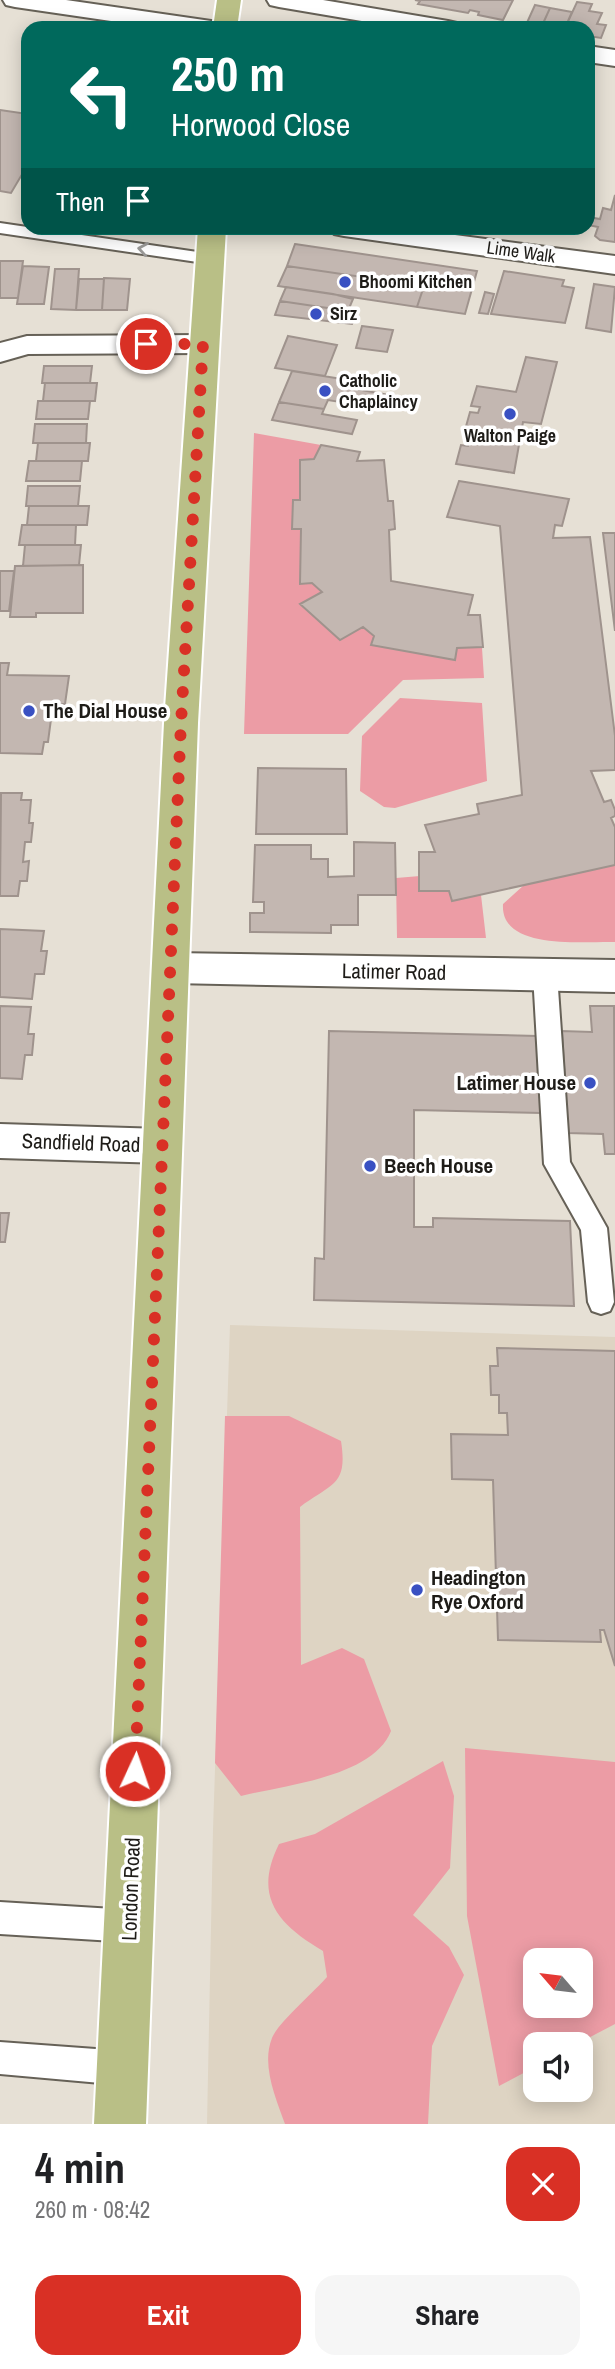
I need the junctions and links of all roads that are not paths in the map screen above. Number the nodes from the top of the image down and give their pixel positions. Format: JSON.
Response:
{"nodes":[{"id":1,"x":15,"y":0,"type":"edge"},
{"id":2,"x":229,"y":0,"type":"edge"},
{"id":3,"x":279,"y":0,"type":"edge"},
{"id":4,"x":162,"y":21,"type":"edge"},
{"id":5,"x":226,"y":21,"type":"edge"},
{"id":6,"x":405,"y":21,"type":"edge"},
{"id":7,"x":595,"y":55,"type":"edge"},
{"id":8,"x":615,"y":58,"type":"edge"},
{"id":9,"x":0,"y":228,"type":"edge"},
{"id":10,"x":21,"y":231,"type":"edge"},
{"id":11,"x":46,"y":235,"type":"edge"},
{"id":12,"x":209,"y":235,"type":"edge"},
{"id":13,"x":395,"y":235,"type":"edge"},
{"id":14,"x":211,"y":260,"type":"junction"},
{"id":15,"x":615,"y":265,"type":"edge"},
{"id":16,"x":203,"y":344,"type":"junction"},
{"id":17,"x":0,"y":353,"type":"edge"},
{"id":18,"x":172,"y":968,"type":"junction"},
{"id":19,"x":545,"y":974,"type":"junction"},
{"id":20,"x":615,"y":976,"type":"edge"},
{"id":21,"x":0,"y":1140,"type":"edge"},
{"id":22,"x":162,"y":1146,"type":"junction"},
{"id":23,"x":601,"y":1302,"type":"dead end"},
{"id":24,"x":0,"y":1917,"type":"edge"},
{"id":25,"x":130,"y":1926,"type":"junction"},
{"id":26,"x":0,"y":2058,"type":"edge"},
{"id":27,"x":123,"y":2068,"type":"junction"},
{"id":28,"x":120,"y":2124,"type":"edge"}],
"edges":[{"from":1,"to":4,"type":"street"},
{"from":2,"to":5,"type":"main road"},
{"from":3,"to":6,"type":"street"},
{"from":7,"to":8,"type":"street"},
{"from":10,"to":9,"type":"lane","one_way":true},
{"from":14,"to":11,"type":"lane","one_way":true},
{"from":12,"to":14,"type":"main road","name":"London Road"},
{"from":13,"to":15,"type":"street","name":"Lime Walk"},
{"from":14,"to":16,"type":"main road","name":"London Road"},
{"from":16,"to":17,"type":"street"},
{"from":16,"to":18,"type":"main road","name":"London Road"},
{"from":18,"to":19,"type":"street","name":"Latimer Road"},
{"from":18,"to":22,"type":"main road","name":"London Road"},
{"from":19,"to":20,"type":"street","name":"Latimer Road"},
{"from":19,"to":23,"type":"lane"},
{"from":21,"to":22,"type":"street","name":"Sandfield Road"},
{"from":22,"to":25,"type":"main road","name":"London Road"},
{"from":24,"to":25,"type":"lane"},
{"from":25,"to":27,"type":"main road","name":"London Road"},
{"from":26,"to":27,"type":"lane"},
{"from":27,"to":28,"type":"main road","name":"London Road"}]}
